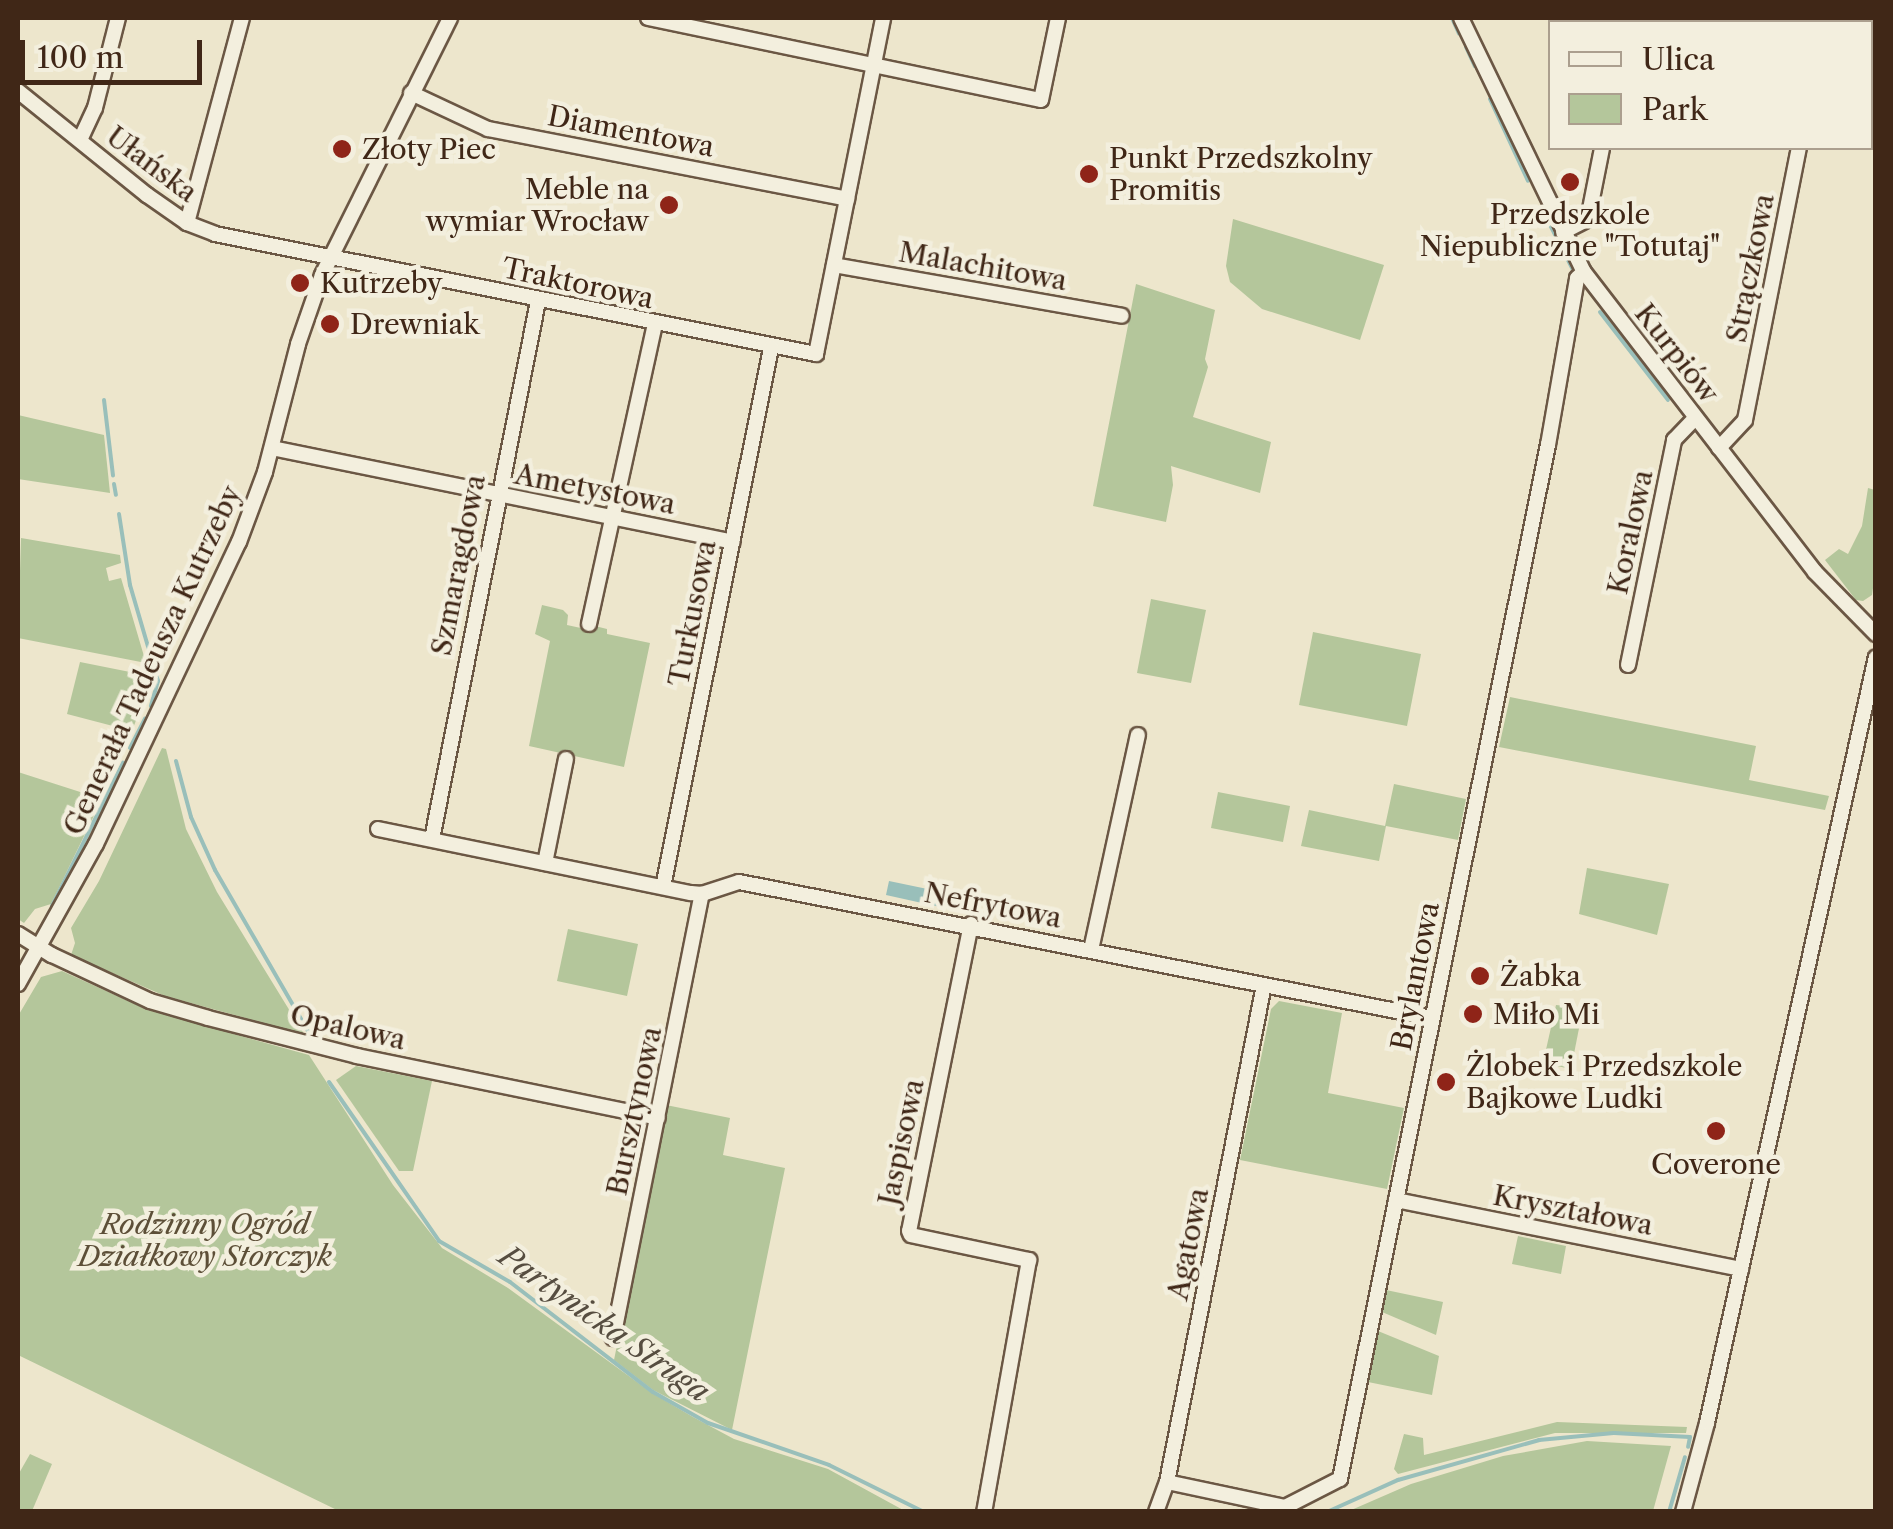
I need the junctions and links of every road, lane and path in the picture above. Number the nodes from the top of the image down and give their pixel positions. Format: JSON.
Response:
{"nodes":[{"id":1,"x":118,"y":18,"type":"edge"},
{"id":2,"x":242,"y":18,"type":"edge"},
{"id":3,"x":450,"y":18,"type":"edge"},
{"id":4,"x":648,"y":18,"type":"edge"},
{"id":5,"x":883,"y":18,"type":"edge"},
{"id":6,"x":1058,"y":18,"type":"edge"},
{"id":7,"x":1461,"y":18,"type":"edge"},
{"id":8,"x":874,"y":63,"type":"junction"},
{"id":9,"x":18,"y":92,"type":"edge"},
{"id":10,"x":411,"y":93,"type":"junction"},
{"id":11,"x":80,"y":140,"type":"junction"},
{"id":12,"x":1602,"y":150,"type":"edge"},
{"id":13,"x":1800,"y":150,"type":"edge"},
{"id":14,"x":847,"y":199,"type":"junction"},
{"id":15,"x":187,"y":224,"type":"junction"},
{"id":16,"x":1564,"y":232,"type":"junction"},
{"id":17,"x":330,"y":256,"type":"junction"},
{"id":18,"x":834,"y":265,"type":"junction"},
{"id":19,"x":1584,"y":272,"type":"junction"},
{"id":20,"x":1596,"y":291,"type":"junction"},
{"id":21,"x":538,"y":300,"type":"junction"},
{"id":22,"x":1572,"y":302,"type":"junction"},
{"id":23,"x":1122,"y":316,"type":"dead end"},
{"id":24,"x":655,"y":324,"type":"junction"},
{"id":25,"x":771,"y":348,"type":"junction"},
{"id":26,"x":1695,"y":418,"type":"junction"},
{"id":27,"x":272,"y":448,"type":"junction"},
{"id":28,"x":1719,"y":448,"type":"junction"},
{"id":29,"x":498,"y":495,"type":"junction"},
{"id":30,"x":614,"y":519,"type":"junction"},
{"id":31,"x":732,"y":542,"type":"junction"},
{"id":32,"x":589,"y":624,"type":"dead end"},
{"id":33,"x":1876,"y":634,"type":"edge"},
{"id":34,"x":1876,"y":657,"type":"edge"},
{"id":35,"x":1628,"y":665,"type":"dead end"},
{"id":36,"x":1138,"y":735,"type":"dead end"},
{"id":37,"x":566,"y":759,"type":"dead end"},
{"id":38,"x":378,"y":829,"type":"dead end"},
{"id":39,"x":432,"y":840,"type":"junction"},
{"id":40,"x":545,"y":863,"type":"junction"},
{"id":41,"x":663,"y":887,"type":"junction"},
{"id":42,"x":702,"y":894,"type":"junction"},
{"id":43,"x":971,"y":924,"type":"junction"},
{"id":44,"x":18,"y":934,"type":"edge"},
{"id":45,"x":39,"y":948,"type":"junction"},
{"id":46,"x":1091,"y":950,"type":"junction"},
{"id":47,"x":18,"y":984,"type":"edge"},
{"id":48,"x":1264,"y":985,"type":"junction"},
{"id":49,"x":1432,"y":1018,"type":"junction"},
{"id":50,"x":658,"y":1118,"type":"junction"},
{"id":51,"x":1396,"y":1200,"type":"junction"},
{"id":52,"x":1740,"y":1270,"type":"junction"},
{"id":53,"x":613,"y":1338,"type":"dead end"},
{"id":54,"x":1166,"y":1482,"type":"junction"},
{"id":55,"x":984,"y":1512,"type":"edge"},
{"id":56,"x":1156,"y":1512,"type":"edge"},
{"id":57,"x":1683,"y":1512,"type":"edge"}],
"edges":[{"from":1,"to":11,"type":"street"},
{"from":2,"to":15,"type":"street"},
{"from":3,"to":10,"type":"street","name":"Generała Tadeusza Kutrzeby"},
{"from":4,"to":8,"type":"street"},
{"from":5,"to":8,"type":"street"},
{"from":6,"to":8,"type":"street"},
{"from":7,"to":16,"type":"street","name":"Kurpiów"},
{"from":8,"to":14,"type":"street"},
{"from":9,"to":11,"type":"street","name":"Ułańska"},
{"from":10,"to":14,"type":"street","name":"Diamentowa"},
{"from":10,"to":17,"type":"street","name":"Generała Tadeusza Kutrzeby"},
{"from":11,"to":15,"type":"street","name":"Ułańska"},
{"from":12,"to":16,"type":"street"},
{"from":13,"to":28,"type":"street","name":"Strączkowa"},
{"from":14,"to":18,"type":"street"},
{"from":15,"to":17,"type":"street","name":"Ułańska"},
{"from":16,"to":19,"type":"street","name":"Kurpiów"},
{"from":17,"to":21,"type":"street","name":"Traktorowa"},
{"from":17,"to":27,"type":"street","name":"Generała Tadeusza Kutrzeby"},
{"from":18,"to":23,"type":"street","name":"Malachitowa"},
{"from":18,"to":25,"type":"street","name":"Traktorowa"},
{"from":19,"to":20,"type":"street","name":"Kurpiów"},
{"from":19,"to":22,"type":"street","name":"Brylantowa"},
{"from":20,"to":22,"type":"street"},
{"from":20,"to":26,"type":"street","name":"Kurpiów"},
{"from":21,"to":24,"type":"street","name":"Traktorowa"},
{"from":21,"to":29,"type":"street","name":"Szmaragdowa"},
{"from":22,"to":49,"type":"street","name":"Brylantowa"},
{"from":24,"to":25,"type":"street","name":"Traktorowa"},
{"from":24,"to":30,"type":"street"},
{"from":25,"to":31,"type":"street","name":"Turkusowa"},
{"from":26,"to":28,"type":"street","name":"Kurpiów"},
{"from":26,"to":35,"type":"street","name":"Koralowa"},
{"from":27,"to":29,"type":"street","name":"Ametystowa"},
{"from":27,"to":45,"type":"street","name":"Generała Tadeusza Kutrzeby"},
{"from":28,"to":33,"type":"street","name":"Kurpiów"},
{"from":29,"to":30,"type":"street","name":"Ametystowa"},
{"from":29,"to":39,"type":"street","name":"Szmaragdowa"},
{"from":30,"to":31,"type":"street","name":"Ametystowa"},
{"from":30,"to":32,"type":"street"},
{"from":31,"to":41,"type":"street","name":"Turkusowa"},
{"from":34,"to":52,"type":"street"},
{"from":36,"to":46,"type":"street"},
{"from":37,"to":40,"type":"street"},
{"from":38,"to":39,"type":"street","name":"Nefrytowa"},
{"from":39,"to":40,"type":"street","name":"Nefrytowa"},
{"from":40,"to":41,"type":"street","name":"Nefrytowa"},
{"from":41,"to":42,"type":"street","name":"Nefrytowa"},
{"from":42,"to":43,"type":"street","name":"Nefrytowa"},
{"from":42,"to":50,"type":"street","name":"Bursztynowa"},
{"from":43,"to":46,"type":"street","name":"Nefrytowa"},
{"from":43,"to":55,"type":"street","name":"Jaspisowa"},
{"from":44,"to":45,"type":"street","name":"Opalowa"},
{"from":45,"to":47,"type":"street","name":"Generała Tadeusza Kutrzeby"},
{"from":45,"to":50,"type":"street","name":"Opalowa"},
{"from":46,"to":48,"type":"street","name":"Nefrytowa"},
{"from":48,"to":49,"type":"street","name":"Nefrytowa"},
{"from":48,"to":54,"type":"street","name":"Agatowa"},
{"from":49,"to":51,"type":"street","name":"Brylantowa"},
{"from":50,"to":53,"type":"street","name":"Bursztynowa"},
{"from":51,"to":52,"type":"street","name":"Kryształowa"},
{"from":51,"to":54,"type":"street","name":"Brylantowa"},
{"from":52,"to":57,"type":"street"},
{"from":54,"to":56,"type":"street","name":"Agatowa"}]}
